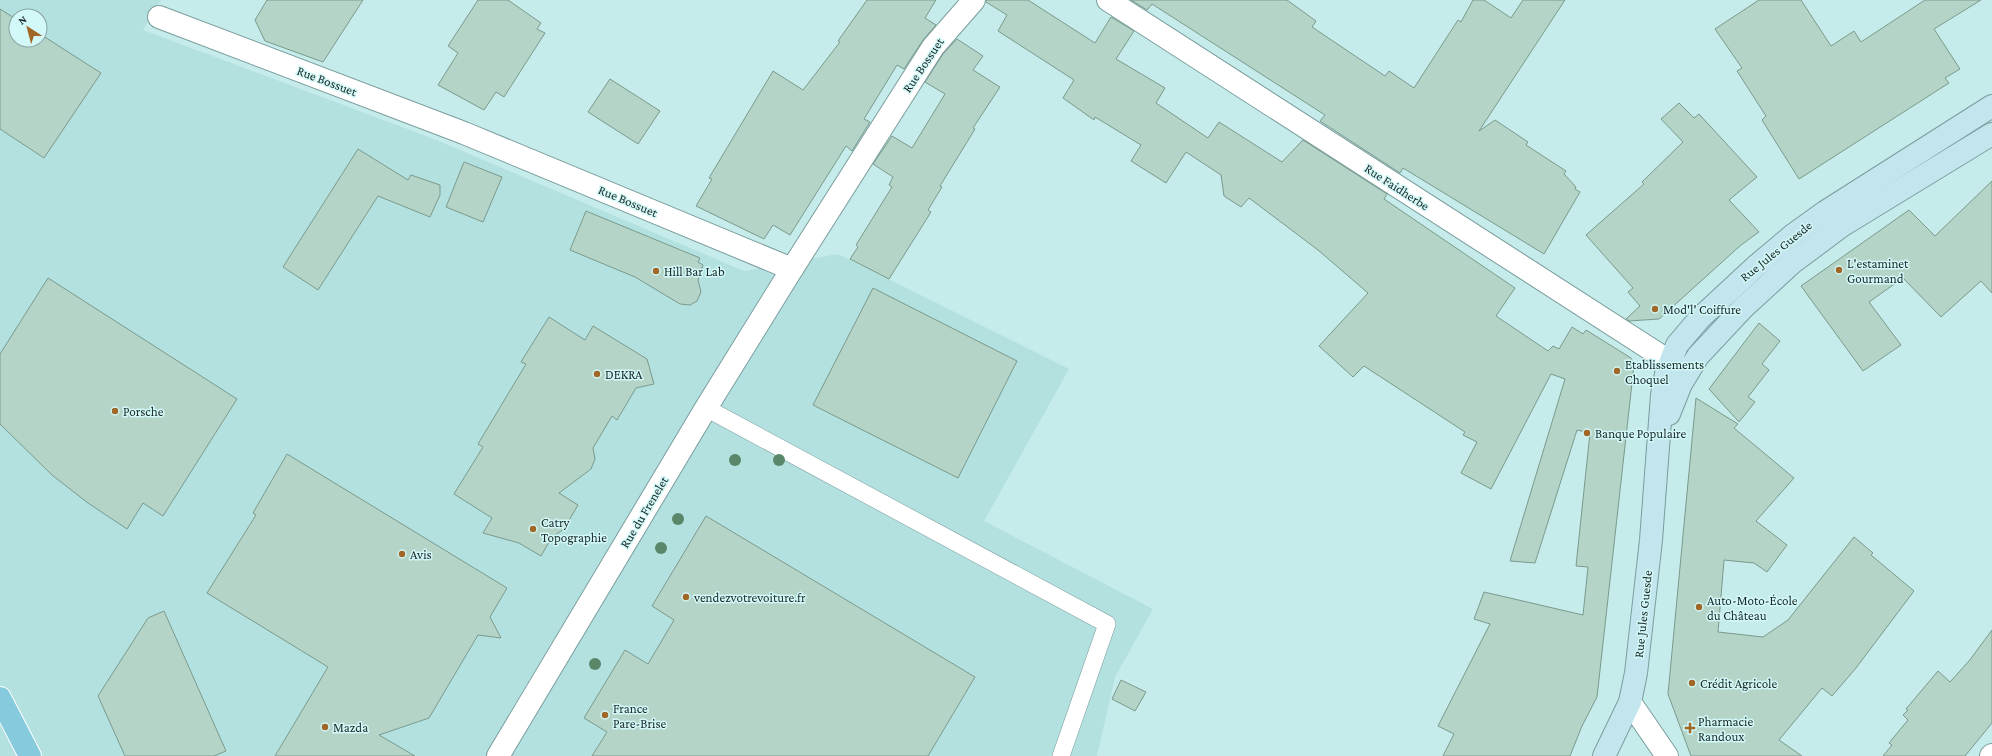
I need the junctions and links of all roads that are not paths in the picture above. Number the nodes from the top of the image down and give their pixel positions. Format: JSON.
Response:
{"nodes":[{"id":1,"x":974,"y":0,"type":"edge"},
{"id":2,"x":1108,"y":0,"type":"edge"},
{"id":3,"x":159,"y":17,"type":"dead end"},
{"id":4,"x":1992,"y":106,"type":"edge"},
{"id":5,"x":1992,"y":134,"type":"edge"},
{"id":6,"x":792,"y":269,"type":"junction"},
{"id":7,"x":1679,"y":367,"type":"junction"},
{"id":8,"x":706,"y":408,"type":"junction"},
{"id":9,"x":0,"y":698,"type":"edge"},
{"id":10,"x":1630,"y":702,"type":"junction"},
{"id":11,"x":30,"y":756,"type":"edge"},
{"id":12,"x":498,"y":756,"type":"edge"},
{"id":13,"x":1062,"y":756,"type":"edge"},
{"id":14,"x":1604,"y":756,"type":"edge"},
{"id":15,"x":1667,"y":756,"type":"edge"}],
"edges":[{"from":1,"to":6,"type":"street","name":"Rue Bossuet"},
{"from":2,"to":7,"type":"street","name":"Rue Faidherbe"},
{"from":3,"to":6,"type":"street","name":"Rue Bossuet"},
{"from":4,"to":7,"type":"street","name":"Rue Jules Guesde"},
{"from":5,"to":7,"type":"street","name":"Rue Jules Guesde"},
{"from":6,"to":8,"type":"street","name":"Rue du Frenelet"},
{"from":7,"to":10,"type":"street","name":"Rue Jules Guesde"},
{"from":8,"to":12,"type":"street","name":"Rue du Frenelet"},
{"from":8,"to":13,"type":"lane"},
{"from":9,"to":11,"type":"main road"},
{"from":10,"to":14,"type":"street","name":"Rue Jules Guesde"},
{"from":10,"to":15,"type":"street"}]}
